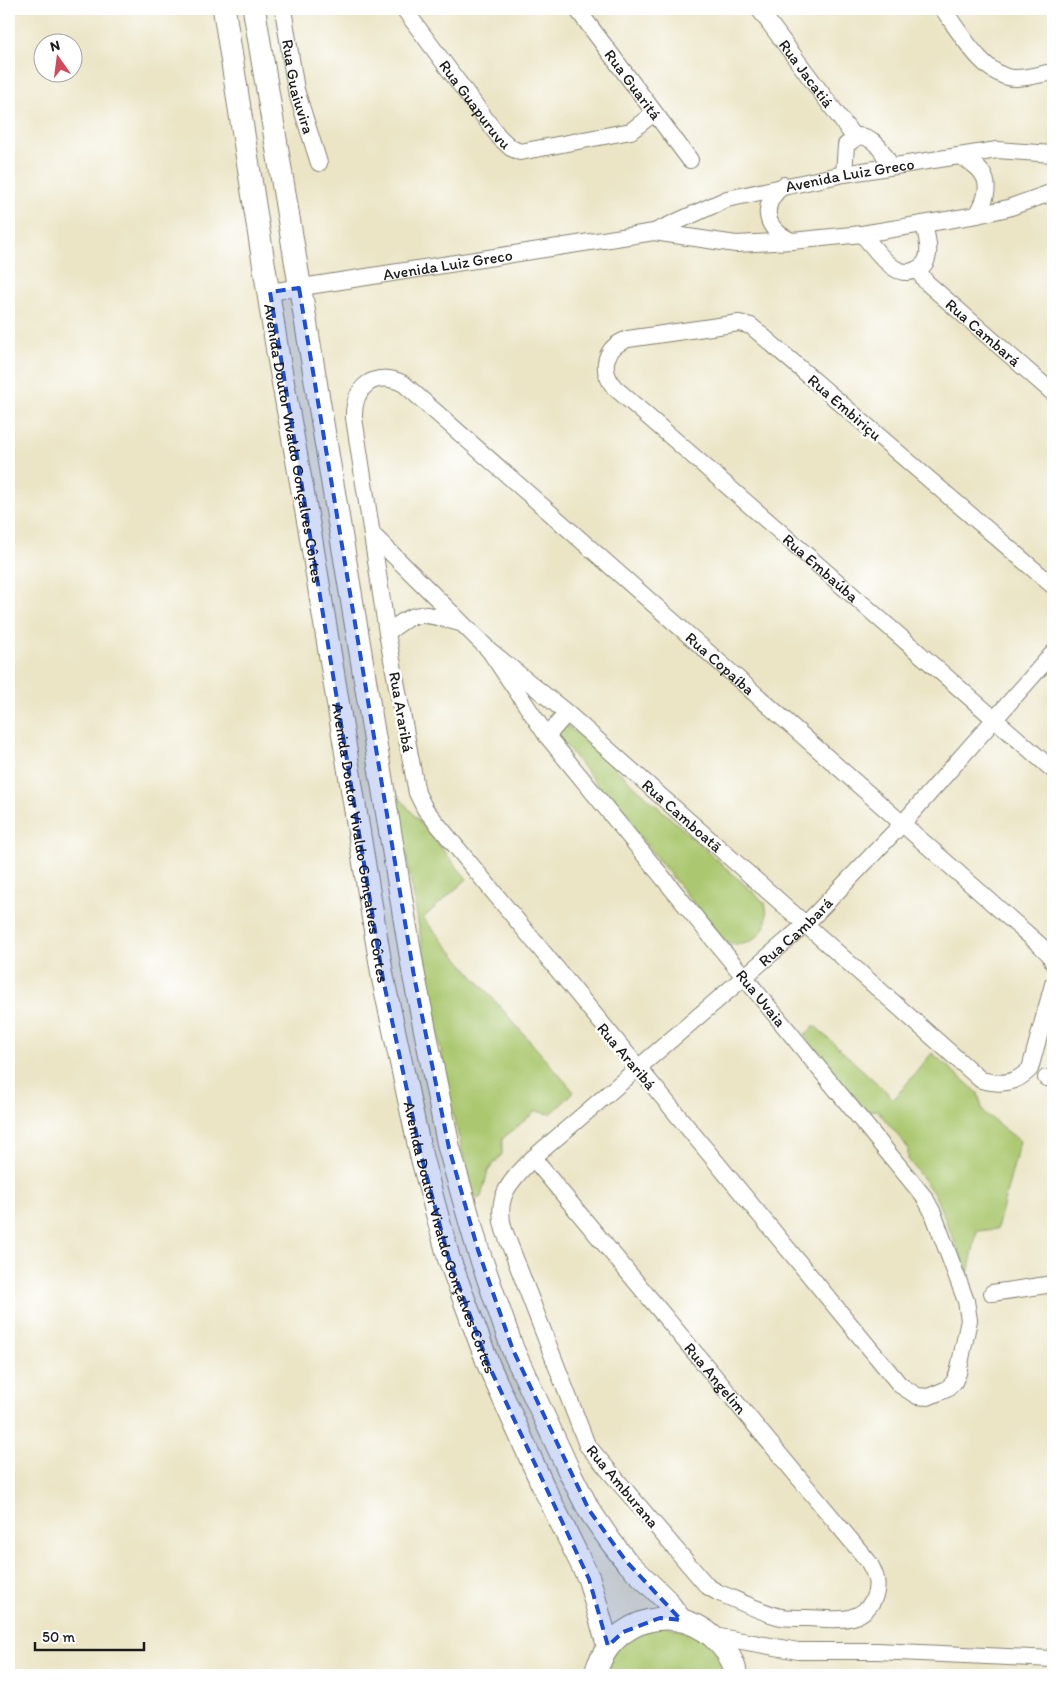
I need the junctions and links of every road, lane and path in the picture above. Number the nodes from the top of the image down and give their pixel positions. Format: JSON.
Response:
{"nodes":[{"id":1,"x":224,"y":9,"type":"edge"},
{"id":2,"x":254,"y":9,"type":"edge"},
{"id":3,"x":283,"y":9,"type":"edge"},
{"id":4,"x":404,"y":9,"type":"edge"},
{"id":5,"x":577,"y":9,"type":"edge"},
{"id":6,"x":759,"y":9,"type":"edge"},
{"id":7,"x":943,"y":9,"type":"edge"},
{"id":8,"x":1053,"y":72,"type":"edge"},
{"id":9,"x":654,"y":113,"type":"junction"},
{"id":10,"x":854,"y":137,"type":"junction"},
{"id":11,"x":1053,"y":154,"type":"edge"},
{"id":12,"x":959,"y":156,"type":"junction"},
{"id":13,"x":690,"y":160,"type":"dead end"},
{"id":14,"x":318,"y":163,"type":"dead end"},
{"id":15,"x":891,"y":166,"type":"junction"},
{"id":16,"x":844,"y":174,"type":"junction"},
{"id":17,"x":784,"y":185,"type":"junction"},
{"id":18,"x":1053,"y":192,"type":"edge"},
{"id":19,"x":977,"y":214,"type":"junction"},
{"id":20,"x":924,"y":224,"type":"junction"},
{"id":21,"x":654,"y":232,"type":"junction"},
{"id":22,"x":862,"y":234,"type":"junction"},
{"id":23,"x":792,"y":242,"type":"junction"},
{"id":24,"x":917,"y":270,"type":"junction"},
{"id":25,"x":299,"y":288,"type":"junction"},
{"id":26,"x":270,"y":292,"type":"junction"},
{"id":27,"x":608,"y":355,"type":"joint"},
{"id":28,"x":372,"y":382,"type":"joint"},
{"id":29,"x":1053,"y":393,"type":"edge"},
{"id":30,"x":373,"y":535,"type":"junction"},
{"id":31,"x":1053,"y":586,"type":"edge"},
{"id":32,"x":460,"y":623,"type":"junction"},
{"id":33,"x":387,"y":633,"type":"junction"},
{"id":34,"x":489,"y":650,"type":"junction"},
{"id":35,"x":1053,"y":653,"type":"edge"},
{"id":36,"x":567,"y":713,"type":"junction"},
{"id":37,"x":993,"y":719,"type":"junction"},
{"id":38,"x":547,"y":736,"type":"junction"},
{"id":39,"x":1053,"y":770,"type":"edge"},
{"id":40,"x":904,"y":823,"type":"junction"},
{"id":41,"x":806,"y":924,"type":"junction"},
{"id":42,"x":1053,"y":963,"type":"edge"},
{"id":43,"x":746,"y":976,"type":"junction"},
{"id":44,"x":1053,"y":984,"type":"edge"},
{"id":45,"x":637,"y":1067,"type":"junction"},
{"id":46,"x":533,"y":1158,"type":"junction"},
{"id":47,"x":511,"y":1182,"type":"joint"},
{"id":48,"x":1053,"y":1284,"type":"edge"},
{"id":49,"x":992,"y":1294,"type":"dead end"},
{"id":50,"x":958,"y":1372,"type":"joint"},
{"id":51,"x":870,"y":1605,"type":"joint"},
{"id":52,"x":681,"y":1620,"type":"junction"},
{"id":53,"x":714,"y":1636,"type":"junction"},
{"id":54,"x":608,"y":1646,"type":"junction"},
{"id":55,"x":1053,"y":1659,"type":"edge"},
{"id":56,"x":595,"y":1675,"type":"edge"},
{"id":57,"x":736,"y":1675,"type":"edge"}],
"edges":[{"from":1,"to":26,"type":"main road","name":"Avenida Doutor Vivaldo Gonçalves Côrtes"},
{"from":2,"to":25,"type":"main road","name":"Avenida Doutor Vivaldo Gonçalves Côrtes"},
{"from":3,"to":14,"type":"street","name":"Rua Guaiuvira"},
{"from":4,"to":9,"type":"street","name":"Rua Guapuruvu"},
{"from":5,"to":9,"type":"street","name":"Rua Guaritá"},
{"from":6,"to":10,"type":"street","name":"Rua Jacatiá"},
{"from":7,"to":8,"type":"street"},
{"from":9,"to":13,"type":"street","name":"Rua Guaritá"},
{"from":10,"to":15,"type":"street"},
{"from":10,"to":16,"type":"street"},
{"from":11,"to":12,"type":"street","name":"Avenida Luiz Greco"},
{"from":12,"to":15,"type":"street","name":"Avenida Luiz Greco"},
{"from":12,"to":19,"type":"street"},
{"from":15,"to":16,"type":"street","name":"Avenida Luiz Greco"},
{"from":16,"to":17,"type":"street","name":"Avenida Luiz Greco"},
{"from":17,"to":21,"type":"street","name":"Avenida Luiz Greco"},
{"from":17,"to":23,"type":"street"},
{"from":18,"to":19,"type":"street","name":"Avenida Luiz Greco"},
{"from":19,"to":20,"type":"street","name":"Avenida Luiz Greco"},
{"from":20,"to":22,"type":"street","name":"Avenida Luiz Greco"},
{"from":20,"to":24,"type":"street"},
{"from":21,"to":23,"type":"street","name":"Avenida Luiz Greco"},
{"from":21,"to":25,"type":"street","name":"Avenida Luiz Greco"},
{"from":22,"to":23,"type":"street","name":"Avenida Luiz Greco"},
{"from":22,"to":24,"type":"street"},
{"from":24,"to":29,"type":"street","name":"Rua Cambará"},
{"from":25,"to":26,"type":"street","name":"Avenida Luiz Greco"},
{"from":25,"to":52,"type":"main road","name":"Avenida Doutor Vivaldo Gonçalves Côrtes"},
{"from":26,"to":54,"type":"main road","name":"Avenida Doutor Vivaldo Gonçalves Côrtes"},
{"from":27,"to":31,"type":"street","name":"Rua Embiriçu"},
{"from":27,"to":37,"type":"street","name":"Rua Embaúba"},
{"from":28,"to":30,"type":"street","name":"Rua Araribá"},
{"from":28,"to":40,"type":"street","name":"Rua Copaíba"},
{"from":30,"to":32,"type":"street","name":"Rua Camboatã"},
{"from":30,"to":33,"type":"street","name":"Rua Araribá"},
{"from":32,"to":33,"type":"street"},
{"from":32,"to":34,"type":"street","name":"Rua Camboatã"},
{"from":33,"to":45,"type":"street","name":"Rua Araribá"},
{"from":34,"to":36,"type":"street","name":"Rua Camboatã"},
{"from":34,"to":38,"type":"street","name":"Rua Uvaia"},
{"from":35,"to":37,"type":"street","name":"Rua Cambará"},
{"from":36,"to":38,"type":"street"},
{"from":36,"to":41,"type":"street","name":"Rua Camboatã"},
{"from":37,"to":39,"type":"street","name":"Rua Embaúba"},
{"from":37,"to":40,"type":"street","name":"Rua Cambará"},
{"from":38,"to":43,"type":"street","name":"Rua Uvaia"},
{"from":40,"to":41,"type":"street","name":"Rua Cambará"},
{"from":40,"to":42,"type":"street","name":"Rua Copaíba"},
{"from":41,"to":43,"type":"street","name":"Rua Cambará"},
{"from":41,"to":44,"type":"street","name":"Rua Camboatã"},
{"from":43,"to":45,"type":"street","name":"Rua Cambará"},
{"from":43,"to":50,"type":"street","name":"Rua Uvaia"},
{"from":45,"to":46,"type":"street","name":"Rua Cambará"},
{"from":45,"to":50,"type":"street","name":"Rua Araribá"},
{"from":46,"to":47,"type":"street","name":"Rua Cambará"},
{"from":46,"to":51,"type":"street","name":"Rua Angelim"},
{"from":47,"to":51,"type":"street","name":"Rua Amburana"},
{"from":48,"to":49,"type":"street"},
{"from":52,"to":53,"type":"main road"},
{"from":52,"to":54,"type":"main road"},
{"from":53,"to":55,"type":"street"},
{"from":53,"to":57,"type":"main road"},
{"from":54,"to":56,"type":"main road"}]}
